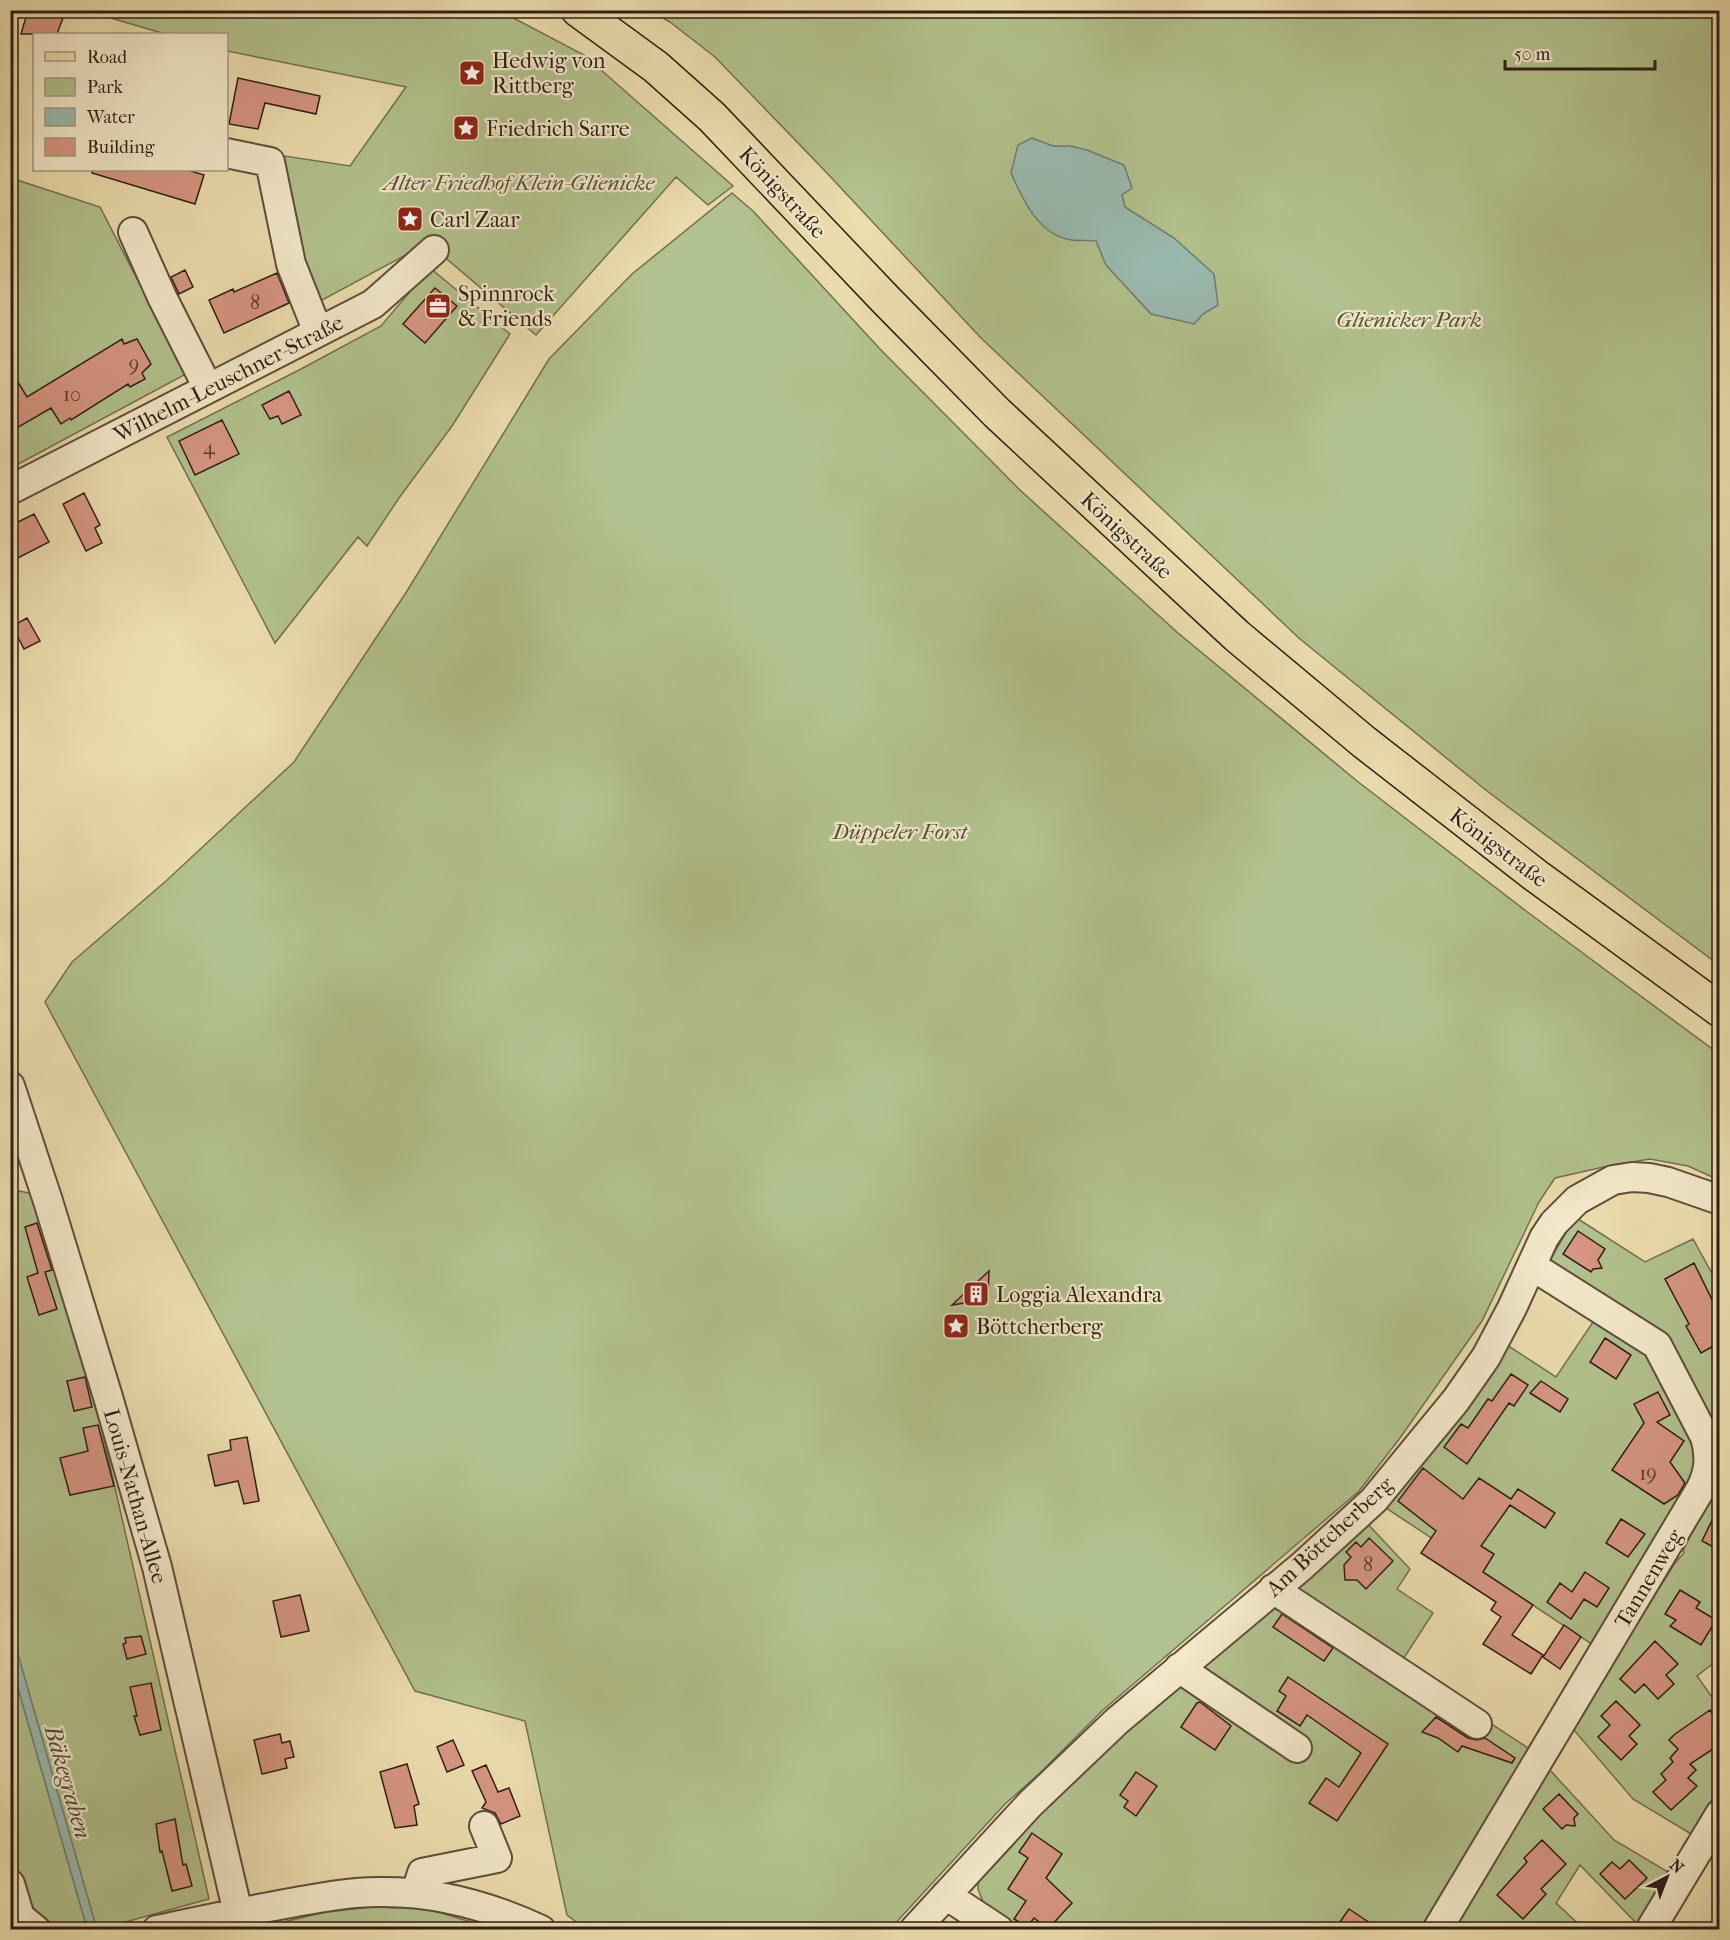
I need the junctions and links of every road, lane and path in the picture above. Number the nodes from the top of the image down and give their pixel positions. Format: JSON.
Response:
{"nodes":[{"id":1,"x":578,"y":10,"type":"edge"},
{"id":2,"x":228,"y":153,"type":"edge"},
{"id":3,"x":133,"y":232,"type":"dead end"},
{"id":4,"x":434,"y":250,"type":"dead end"},
{"id":5,"x":318,"y":332,"type":"junction"},
{"id":6,"x":208,"y":388,"type":"junction"},
{"id":7,"x":10,"y":490,"type":"edge"},
{"id":8,"x":1719,"y":1010,"type":"edge"},
{"id":9,"x":10,"y":1086,"type":"edge"},
{"id":10,"x":1719,"y":1200,"type":"edge"},
{"id":11,"x":1533,"y":1266,"type":"junction"},
{"id":12,"x":1273,"y":1589,"type":"junction"},
{"id":13,"x":1179,"y":1668,"type":"junction"},
{"id":14,"x":1477,"y":1724,"type":"dead end"},
{"id":15,"x":1297,"y":1748,"type":"dead end"},
{"id":16,"x":1719,"y":1814,"type":"edge"},
{"id":17,"x":484,"y":1826,"type":"dead end"},
{"id":18,"x":10,"y":1884,"type":"edge"},
{"id":19,"x":416,"y":1893,"type":"junction"},
{"id":20,"x":946,"y":1895,"type":"junction"},
{"id":21,"x":254,"y":1917,"type":"edge"},
{"id":22,"x":28,"y":1923,"type":"edge"},
{"id":23,"x":158,"y":1929,"type":"edge"},
{"id":24,"x":541,"y":1929,"type":"edge"},
{"id":25,"x":914,"y":1929,"type":"edge"},
{"id":26,"x":999,"y":1929,"type":"edge"},
{"id":27,"x":1437,"y":1929,"type":"edge"},
{"id":28,"x":1650,"y":1929,"type":"edge"}],
"edges":[{"from":1,"to":8,"type":"main road","name":"Königstraße"},
{"from":2,"to":5,"type":"street"},
{"from":3,"to":6,"type":"street"},
{"from":4,"to":5,"type":"street","name":"Wilhelm-Leuschner-Straße"},
{"from":5,"to":6,"type":"street","name":"Wilhelm-Leuschner-Straße"},
{"from":6,"to":7,"type":"street","name":"Wilhelm-Leuschner-Straße"},
{"from":9,"to":21,"type":"street","name":"Louis-Nathan-Allee"},
{"from":10,"to":11,"type":"street","name":"Am Böttcherberg"},
{"from":11,"to":12,"type":"street","name":"Am Böttcherberg"},
{"from":11,"to":27,"type":"street","name":"Tannenweg"},
{"from":12,"to":13,"type":"street","name":"Am Böttcherberg"},
{"from":12,"to":14,"type":"street"},
{"from":13,"to":15,"type":"street"},
{"from":13,"to":20,"type":"street","name":"Am Böttcherberg"},
{"from":16,"to":28,"type":"street"},
{"from":17,"to":19,"type":"street"},
{"from":18,"to":22,"type":"street"},
{"from":19,"to":21,"type":"street"},
{"from":19,"to":24,"type":"street"},
{"from":20,"to":25,"type":"street","name":"Am Böttcherberg"},
{"from":20,"to":26,"type":"street"},
{"from":21,"to":23,"type":"street"}]}
